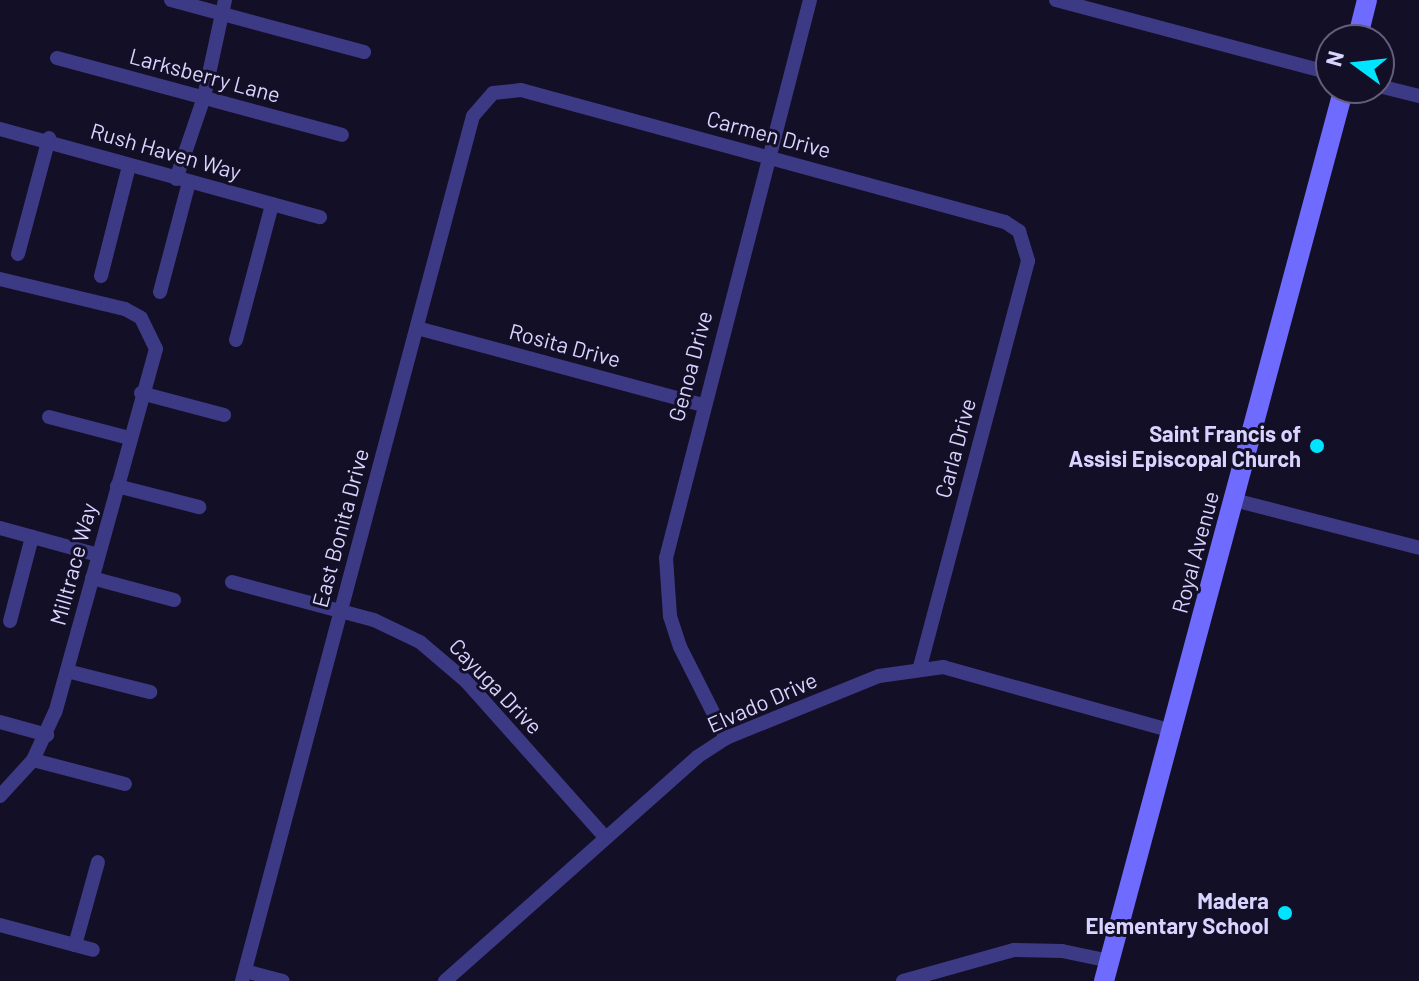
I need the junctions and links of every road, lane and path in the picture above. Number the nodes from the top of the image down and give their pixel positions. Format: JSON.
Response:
{"nodes":[{"id":1,"x":171,"y":0,"type":"edge"},
{"id":2,"x":810,"y":0,"type":"edge"},
{"id":3,"x":1056,"y":0,"type":"edge"},
{"id":4,"x":1367,"y":0,"type":"edge"},
{"id":5,"x":223,"y":7,"type":"edge"},
{"id":6,"x":1361,"y":24,"type":"edge"},
{"id":7,"x":364,"y":52,"type":"dead end"},
{"id":8,"x":57,"y":58,"type":"dead end"},
{"id":9,"x":1315,"y":69,"type":"edge"},
{"id":10,"x":1395,"y":90,"type":"edge"},
{"id":11,"x":493,"y":93,"type":"joint"},
{"id":12,"x":1419,"y":96,"type":"edge"},
{"id":13,"x":204,"y":97,"type":"junction"},
{"id":14,"x":1340,"y":104,"type":"edge"},
{"id":15,"x":0,"y":129,"type":"edge"},
{"id":16,"x":342,"y":135,"type":"dead end"},
{"id":17,"x":49,"y":138,"type":"junction"},
{"id":18,"x":768,"y":157,"type":"junction"},
{"id":19,"x":129,"y":166,"type":"junction"},
{"id":20,"x":183,"y":180,"type":"junction"},
{"id":21,"x":272,"y":205,"type":"junction"},
{"id":22,"x":320,"y":217,"type":"dead end"},
{"id":23,"x":1025,"y":241,"type":"joint"},
{"id":24,"x":18,"y":254,"type":"dead end"},
{"id":25,"x":101,"y":276,"type":"dead end"},
{"id":26,"x":0,"y":279,"type":"edge"},
{"id":27,"x":160,"y":292,"type":"dead end"},
{"id":28,"x":417,"y":328,"type":"junction"},
{"id":29,"x":236,"y":340,"type":"dead end"},
{"id":30,"x":141,"y":393,"type":"junction"},
{"id":31,"x":702,"y":405,"type":"junction"},
{"id":32,"x":224,"y":415,"type":"dead end"},
{"id":33,"x":49,"y":417,"type":"dead end"},
{"id":34,"x":129,"y":438,"type":"junction"},
{"id":35,"x":117,"y":486,"type":"junction"},
{"id":36,"x":1234,"y":500,"type":"junction"},
{"id":37,"x":199,"y":507,"type":"dead end"},
{"id":38,"x":0,"y":528,"type":"edge"},
{"id":39,"x":32,"y":537,"type":"junction"},
{"id":40,"x":1419,"y":548,"type":"edge"},
{"id":41,"x":98,"y":555,"type":"junction"},
{"id":42,"x":92,"y":578,"type":"junction"},
{"id":43,"x":232,"y":582,"type":"dead end"},
{"id":44,"x":174,"y":600,"type":"dead end"},
{"id":45,"x":341,"y":611,"type":"junction"},
{"id":46,"x":10,"y":621,"type":"dead end"},
{"id":47,"x":920,"y":667,"type":"junction"},
{"id":48,"x":67,"y":671,"type":"junction"},
{"id":49,"x":150,"y":692,"type":"dead end"},
{"id":50,"x":0,"y":722,"type":"edge"},
{"id":51,"x":1172,"y":731,"type":"junction"},
{"id":52,"x":47,"y":735,"type":"junction"},
{"id":53,"x":726,"y":738,"type":"junction"},
{"id":54,"x":33,"y":760,"type":"junction"},
{"id":55,"x":125,"y":784,"type":"dead end"},
{"id":56,"x":0,"y":796,"type":"edge"},
{"id":57,"x":606,"y":838,"type":"junction"},
{"id":58,"x":98,"y":862,"type":"dead end"},
{"id":59,"x":0,"y":925,"type":"edge"},
{"id":60,"x":75,"y":945,"type":"junction"},
{"id":61,"x":93,"y":950,"type":"dead end"},
{"id":62,"x":1107,"y":971,"type":"edge"},
{"id":63,"x":244,"y":976,"type":"edge"},
{"id":64,"x":283,"y":981,"type":"edge"},
{"id":65,"x":445,"y":981,"type":"edge"},
{"id":66,"x":903,"y":981,"type":"edge"}],
"edges":[{"from":1,"to":5,"type":"street"},
{"from":2,"to":18,"type":"street","name":"Genoa Drive"},
{"from":3,"to":9,"type":"street"},
{"from":4,"to":6,"type":"main road"},
{"from":5,"to":7,"type":"street"},
{"from":5,"to":13,"type":"street"},
{"from":8,"to":13,"type":"street","name":"Larksberry Lane"},
{"from":10,"to":12,"type":"street"},
{"from":11,"to":18,"type":"street","name":"Carmen Drive"},
{"from":11,"to":28,"type":"street","name":"East Bonita Drive"},
{"from":13,"to":16,"type":"street","name":"Larksberry Lane"},
{"from":13,"to":20,"type":"street"},
{"from":14,"to":36,"type":"main road","name":"Royal Avenue"},
{"from":15,"to":17,"type":"street","name":"Rush Haven Way"},
{"from":17,"to":19,"type":"street","name":"Rush Haven Way"},
{"from":17,"to":24,"type":"street"},
{"from":18,"to":23,"type":"street","name":"Carmen Drive"},
{"from":18,"to":31,"type":"street","name":"Genoa Drive"},
{"from":19,"to":20,"type":"street","name":"Rush Haven Way"},
{"from":19,"to":25,"type":"street"},
{"from":20,"to":21,"type":"street","name":"Rush Haven Way"},
{"from":20,"to":27,"type":"street"},
{"from":21,"to":22,"type":"street","name":"Rush Haven Way"},
{"from":21,"to":29,"type":"street"},
{"from":23,"to":47,"type":"street","name":"Carla Drive"},
{"from":26,"to":30,"type":"street","name":"Milltrace Way"},
{"from":28,"to":31,"type":"street","name":"Rosita Drive"},
{"from":28,"to":45,"type":"street","name":"East Bonita Drive"},
{"from":30,"to":32,"type":"street"},
{"from":30,"to":34,"type":"street","name":"Milltrace Way"},
{"from":31,"to":53,"type":"street","name":"Genoa Drive"},
{"from":33,"to":34,"type":"street"},
{"from":34,"to":35,"type":"street","name":"Milltrace Way"},
{"from":35,"to":37,"type":"street"},
{"from":35,"to":41,"type":"street","name":"Milltrace Way"},
{"from":36,"to":40,"type":"street"},
{"from":36,"to":51,"type":"main road","name":"Royal Avenue"},
{"from":38,"to":39,"type":"street"},
{"from":39,"to":41,"type":"street"},
{"from":39,"to":46,"type":"street"},
{"from":41,"to":42,"type":"street","name":"Milltrace Way"},
{"from":42,"to":44,"type":"street"},
{"from":42,"to":48,"type":"street","name":"Milltrace Way"},
{"from":43,"to":45,"type":"street","name":"Cayuga Drive"},
{"from":45,"to":57,"type":"street","name":"Cayuga Drive"},
{"from":45,"to":63,"type":"street","name":"East Bonita Drive"},
{"from":47,"to":51,"type":"street","name":"Elvado Drive"},
{"from":47,"to":53,"type":"street","name":"Elvado Drive"},
{"from":48,"to":49,"type":"street"},
{"from":48,"to":52,"type":"street","name":"Milltrace Way"},
{"from":50,"to":52,"type":"street"},
{"from":51,"to":62,"type":"main road","name":"Royal Avenue"},
{"from":52,"to":54,"type":"street","name":"Milltrace Way"},
{"from":53,"to":57,"type":"street","name":"Elvado Drive"},
{"from":54,"to":55,"type":"street"},
{"from":54,"to":56,"type":"street","name":"Milltrace Way"},
{"from":57,"to":65,"type":"street","name":"Elvado Drive"},
{"from":58,"to":60,"type":"street"},
{"from":59,"to":60,"type":"street"},
{"from":60,"to":61,"type":"street"},
{"from":62,"to":66,"type":"street"},
{"from":63,"to":64,"type":"street"}]}
